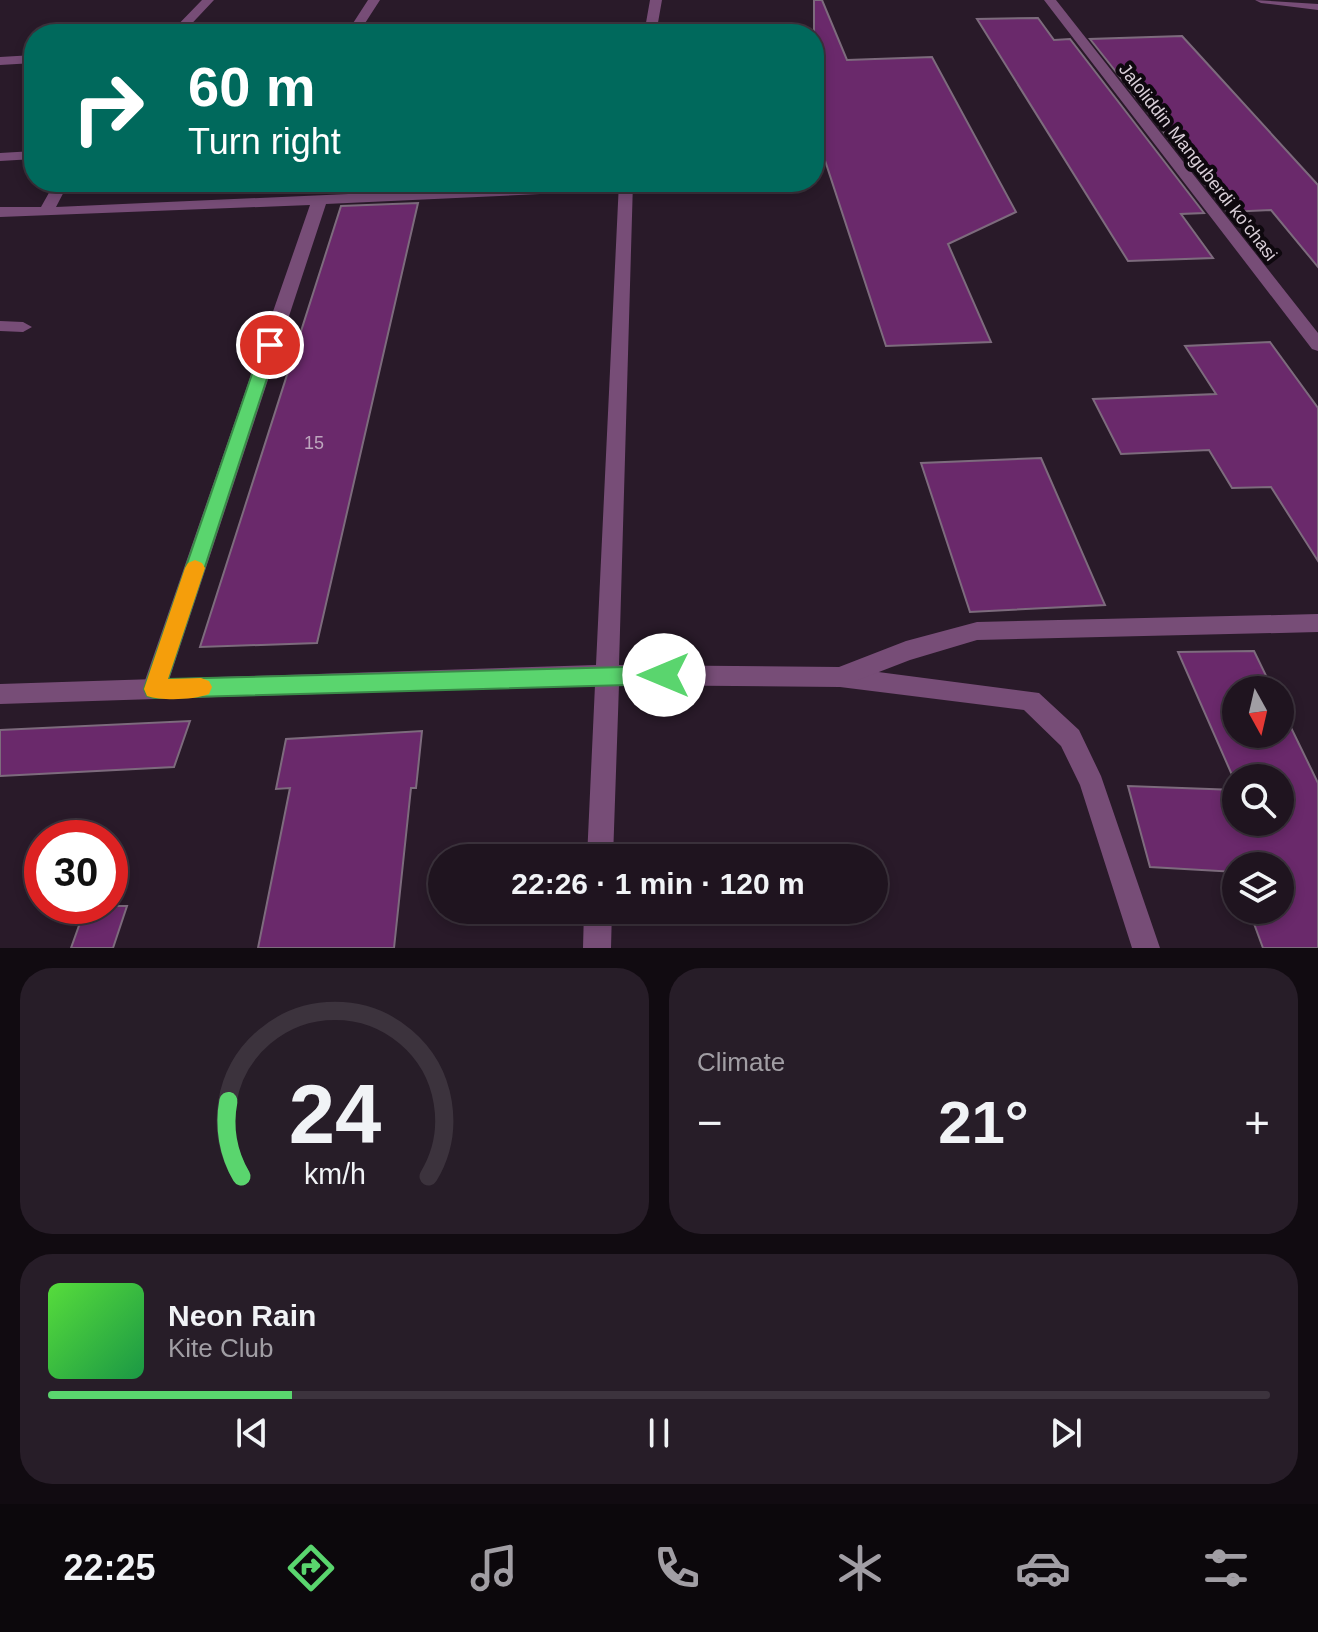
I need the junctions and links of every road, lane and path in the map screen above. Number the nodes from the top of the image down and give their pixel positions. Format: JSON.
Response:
{"nodes":[{"id":1,"x":208,"y":0,"type":"edge"},
{"id":2,"x":374,"y":0,"type":"edge"},
{"id":3,"x":656,"y":0,"type":"edge"},
{"id":4,"x":1050,"y":0,"type":"edge"},
{"id":5,"x":1261,"y":0,"type":"edge"},
{"id":6,"x":1318,"y":7,"type":"edge"},
{"id":7,"x":185,"y":24,"type":"edge"},
{"id":8,"x":358,"y":24,"type":"edge"},
{"id":9,"x":652,"y":24,"type":"edge"},
{"id":10,"x":24,"y":60,"type":"edge"},
{"id":11,"x":0,"y":61,"type":"edge"},
{"id":12,"x":24,"y":156,"type":"edge"},
{"id":13,"x":0,"y":157,"type":"edge"},
{"id":14,"x":57,"y":192,"type":"edge"},
{"id":15,"x":482,"y":192,"type":"edge"},
{"id":16,"x":626,"y":192,"type":"edge"},
{"id":17,"x":319,"y":201,"type":"junction"},
{"id":18,"x":0,"y":212,"type":"edge"},
{"id":19,"x":46,"y":212,"type":"junction"},
{"id":20,"x":0,"y":326,"type":"edge"},
{"id":21,"x":23,"y":327,"type":"dead end"},
{"id":22,"x":1318,"y":345,"type":"edge"},
{"id":23,"x":1318,"y":623,"type":"edge"},
{"id":24,"x":606,"y":675,"type":"junction"},
{"id":25,"x":840,"y":677,"type":"junction"},
{"id":26,"x":154,"y":689,"type":"junction"},
{"id":27,"x":0,"y":694,"type":"edge"},
{"id":28,"x":600,"y":844,"type":"edge"},
{"id":29,"x":598,"y":924,"type":"edge"},
{"id":30,"x":597,"y":948,"type":"edge"},
{"id":31,"x":1146,"y":948,"type":"edge"}],
"edges":[{"from":1,"to":7,"type":"street"},
{"from":2,"to":8,"type":"street"},
{"from":3,"to":9,"type":"street"},
{"from":4,"to":22,"type":"street","name":"Jaloliddin Manguberdi ko'chasi"},
{"from":5,"to":6,"type":"street"},
{"from":10,"to":11,"type":"street"},
{"from":12,"to":13,"type":"street"},
{"from":14,"to":19,"type":"street"},
{"from":15,"to":17,"type":"street"},
{"from":16,"to":24,"type":"street"},
{"from":17,"to":19,"type":"street"},
{"from":17,"to":26,"type":"street"},
{"from":18,"to":19,"type":"street"},
{"from":20,"to":21,"type":"street"},
{"from":23,"to":25,"type":"street"},
{"from":24,"to":25,"type":"street"},
{"from":24,"to":26,"type":"street"},
{"from":24,"to":28,"type":"street"},
{"from":25,"to":31,"type":"street"},
{"from":26,"to":27,"type":"street"},
{"from":29,"to":30,"type":"street"}]}
